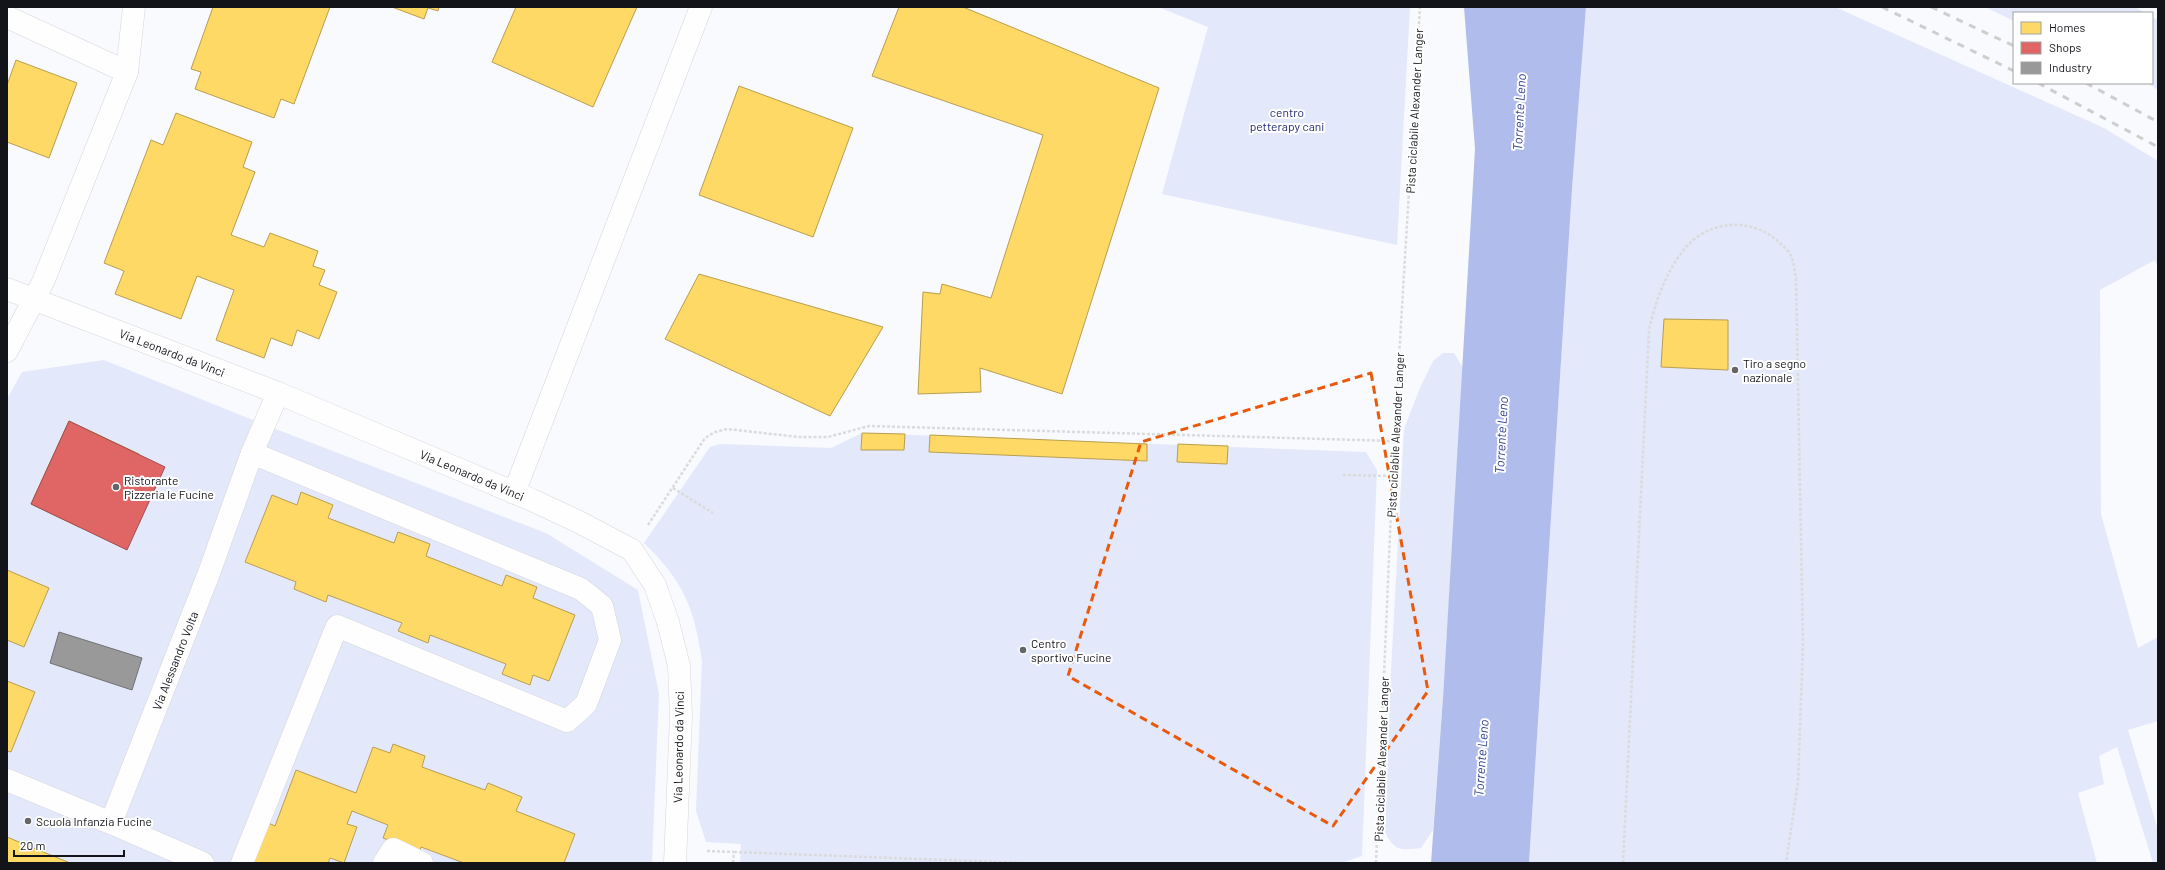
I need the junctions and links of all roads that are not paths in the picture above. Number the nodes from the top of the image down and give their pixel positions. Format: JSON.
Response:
{"nodes":[{"id":1,"x":134,"y":7,"type":"edge"},
{"id":2,"x":701,"y":7,"type":"edge"},
{"id":3,"x":7,"y":17,"type":"edge"},
{"id":4,"x":128,"y":72,"type":"junction"},
{"id":5,"x":7,"y":289,"type":"edge"},
{"id":6,"x":33,"y":300,"type":"junction"},
{"id":7,"x":7,"y":351,"type":"edge"},
{"id":8,"x":278,"y":393,"type":"junction"},
{"id":9,"x":252,"y":453,"type":"junction"},
{"id":10,"x":514,"y":493,"type":"junction"},
{"id":11,"x":7,"y":780,"type":"edge"},
{"id":12,"x":111,"y":823,"type":"junction"},
{"id":13,"x":203,"y":863,"type":"edge"},
{"id":14,"x":242,"y":863,"type":"edge"},
{"id":15,"x":384,"y":863,"type":"edge"},
{"id":16,"x":422,"y":863,"type":"edge"},
{"id":17,"x":675,"y":863,"type":"edge"}],
"edges":[{"from":1,"to":4,"type":"street"},
{"from":2,"to":10,"type":"street"},
{"from":3,"to":4,"type":"street"},
{"from":4,"to":6,"type":"street"},
{"from":5,"to":6,"type":"street","name":"Via Leonardo da Vinci"},
{"from":6,"to":7,"type":"street"},
{"from":6,"to":8,"type":"street","name":"Via Leonardo da Vinci"},
{"from":8,"to":9,"type":"street","name":"Via Alessandro Volta"},
{"from":8,"to":10,"type":"street","name":"Via Leonardo da Vinci"},
{"from":9,"to":12,"type":"street","name":"Via Alessandro Volta"},
{"from":9,"to":14,"type":"street"},
{"from":10,"to":17,"type":"street","name":"Via Leonardo da Vinci"},
{"from":11,"to":12,"type":"street"},
{"from":12,"to":13,"type":"street"},
{"from":15,"to":16,"type":"street"}]}
